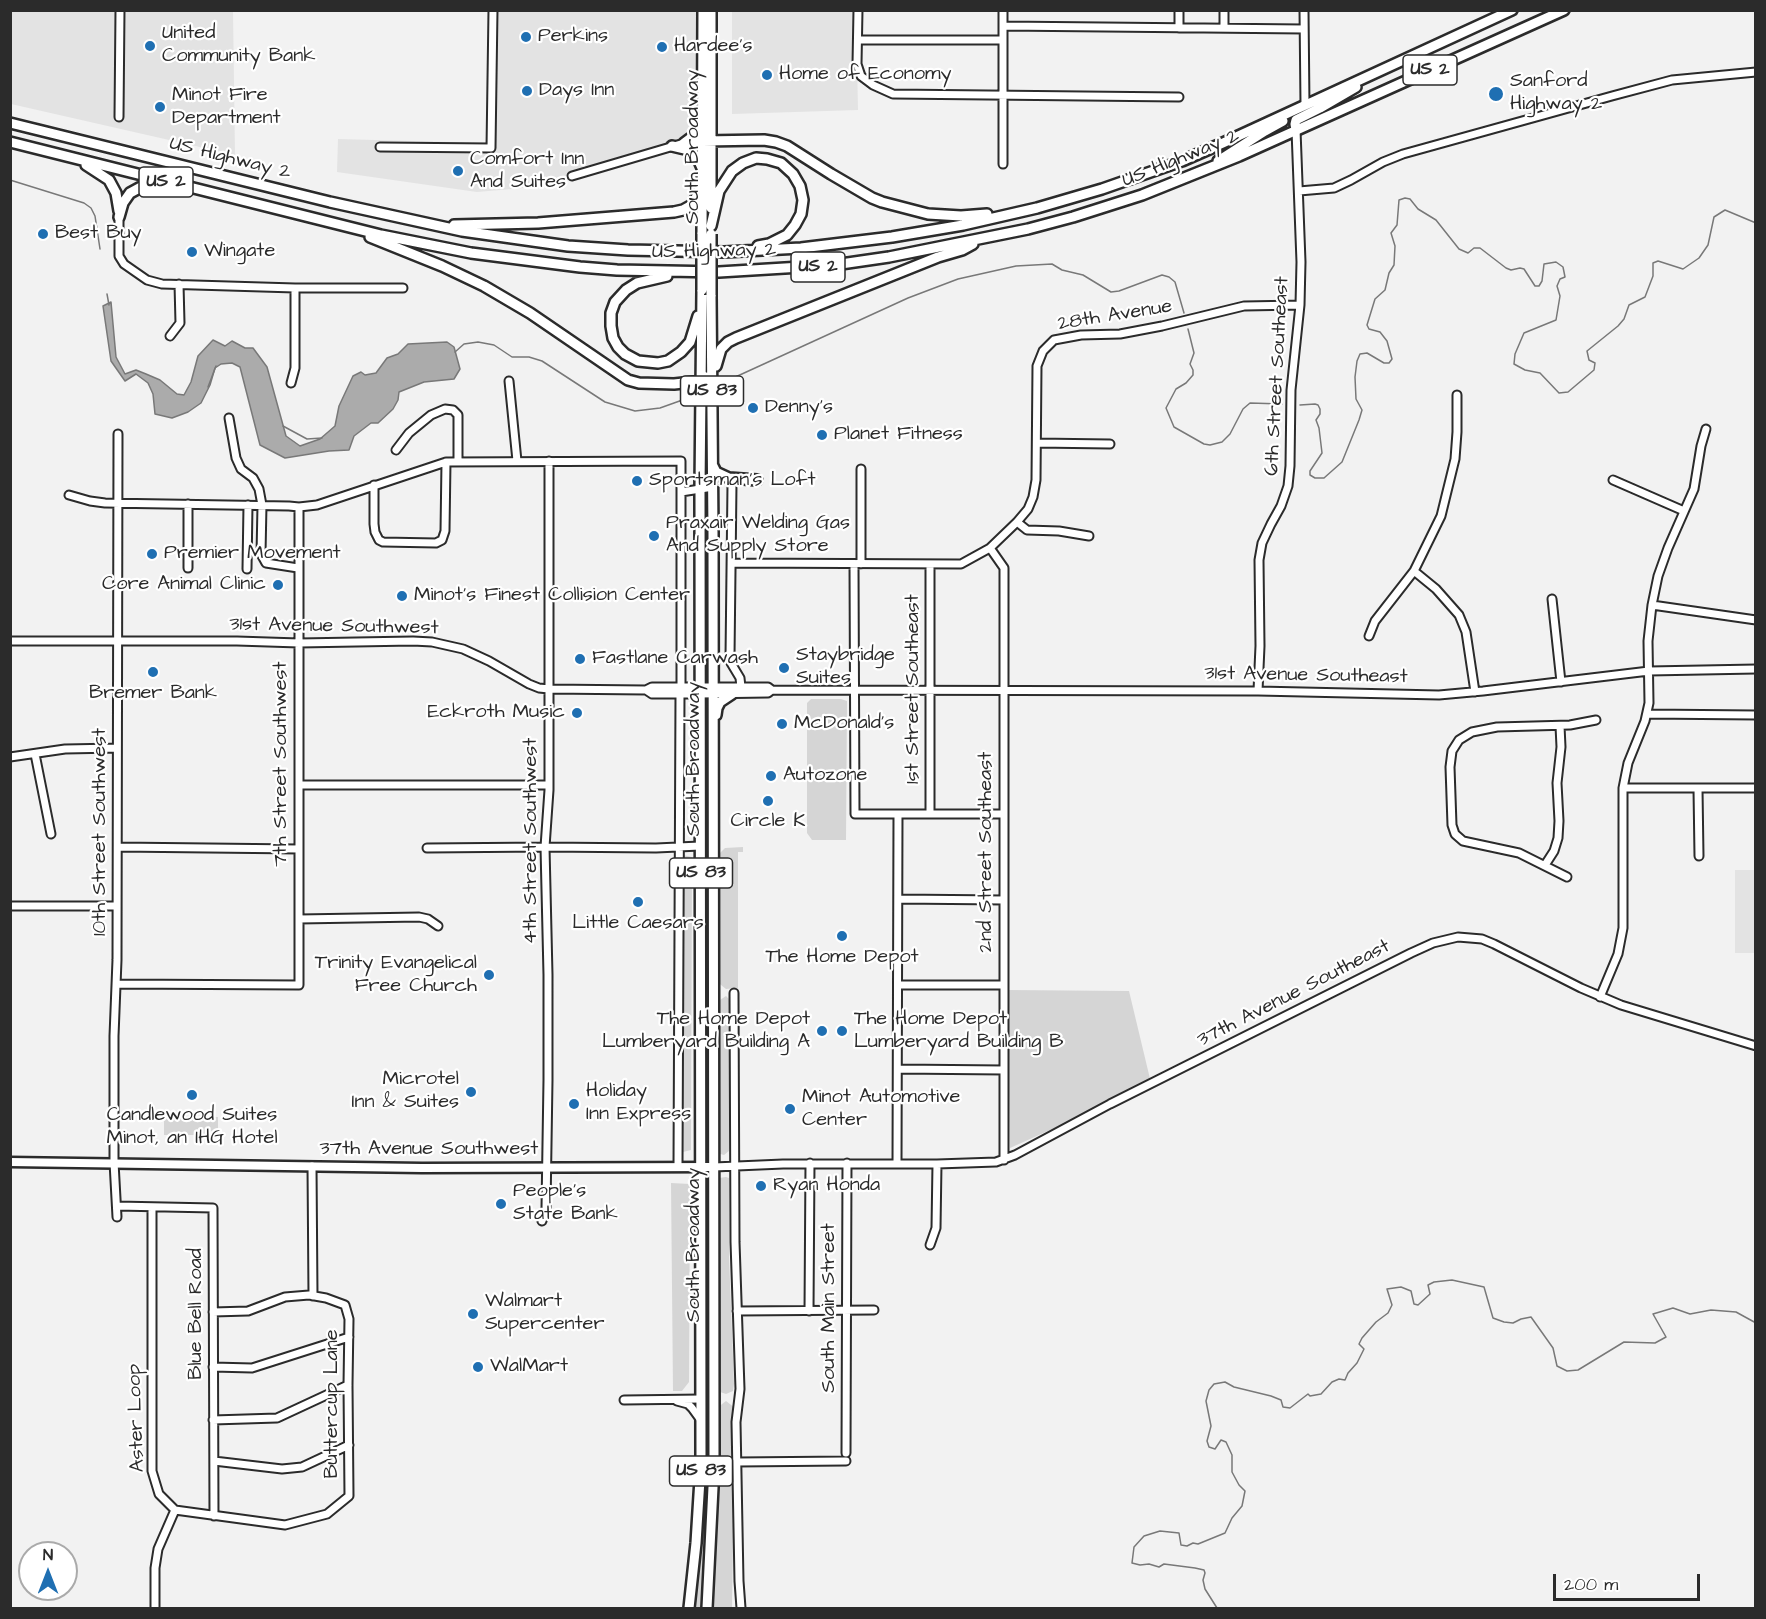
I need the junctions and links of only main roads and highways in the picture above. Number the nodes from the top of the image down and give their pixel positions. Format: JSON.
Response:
{"nodes":[{"id":1,"x":703,"y":10,"type":"edge"},
{"id":2,"x":711,"y":10,"type":"edge"},
{"id":3,"x":1512,"y":10,"type":"edge"},
{"id":4,"x":1564,"y":10,"type":"edge"},
{"id":5,"x":1394,"y":64,"type":"junction"},
{"id":6,"x":1305,"y":105,"type":"junction"},
{"id":7,"x":712,"y":110,"type":"junction"},
{"id":8,"x":703,"y":117,"type":"junction"},
{"id":9,"x":10,"y":123,"type":"edge"},
{"id":10,"x":1296,"y":130,"type":"junction"},
{"id":11,"x":743,"y":140,"type":"junction"},
{"id":12,"x":707,"y":141,"type":"junction"},
{"id":13,"x":10,"y":142,"type":"edge"},
{"id":14,"x":684,"y":142,"type":"road end"},
{"id":15,"x":672,"y":146,"type":"road end"},
{"id":16,"x":69,"y":157,"type":"junction"},
{"id":17,"x":1202,"y":173,"type":"junction"},
{"id":18,"x":702,"y":175,"type":"junction"},
{"id":19,"x":207,"y":192,"type":"junction"},
{"id":20,"x":1037,"y":208,"type":"junction"},
{"id":21,"x":404,"y":219,"type":"junction"},
{"id":22,"x":322,"y":220,"type":"junction"},
{"id":23,"x":708,"y":231,"type":"junction"},
{"id":24,"x":985,"y":238,"type":"junction"},
{"id":25,"x":724,"y":252,"type":"junction"},
{"id":26,"x":695,"y":272,"type":"junction"},
{"id":27,"x":705,"y":293,"type":"junction"},
{"id":28,"x":712,"y":360,"type":"junction"},
{"id":29,"x":702,"y":381,"type":"junction"},
{"id":30,"x":674,"y":384,"type":"junction"},
{"id":31,"x":702,"y":409,"type":"junction"},
{"id":32,"x":713,"y":462,"type":"junction"},
{"id":33,"x":757,"y":480,"type":"dead end"},
{"id":34,"x":706,"y":691,"type":"junction"},
{"id":35,"x":732,"y":694,"type":"road end"},
{"id":36,"x":701,"y":738,"type":"junction"},
{"id":37,"x":712,"y":740,"type":"junction"},
{"id":38,"x":713,"y":787,"type":"junction"},
{"id":39,"x":713,"y":843,"type":"junction"},
{"id":40,"x":700,"y":846,"type":"junction"},
{"id":41,"x":701,"y":900,"type":"junction"},
{"id":42,"x":713,"y":938,"type":"junction"},
{"id":43,"x":713,"y":992,"type":"junction"},
{"id":44,"x":10,"y":1162,"type":"edge"},
{"id":45,"x":700,"y":1167,"type":"junction"},
{"id":46,"x":714,"y":1167,"type":"junction"},
{"id":47,"x":701,"y":1329,"type":"junction"},
{"id":48,"x":701,"y":1399,"type":"junction"},
{"id":49,"x":713,"y":1399,"type":"junction"},
{"id":50,"x":712,"y":1517,"type":"junction"},
{"id":51,"x":689,"y":1608,"type":"edge"},
{"id":52,"x":707,"y":1608,"type":"edge"}],
"edges":[{"from":1,"to":8,"type":"highway","name":"South Broadway","number":"US 83"},
{"from":2,"to":7,"type":"highway","name":"South Broadway","number":"US 83"},
{"from":3,"to":5,"type":"highway","name":"US Highway 2","number":"US 2"},
{"from":4,"to":10,"type":"highway","name":"US Highway 2","number":"US 2"},
{"from":5,"to":6,"type":"highway","name":"US Highway 2","number":"US 2"},
{"from":5,"to":10,"type":"highway"},
{"from":6,"to":17,"type":"highway"},
{"from":6,"to":20,"type":"highway","name":"US Highway 2","number":"US 2"},
{"from":7,"to":11,"type":"highway"},
{"from":7,"to":12,"type":"highway","name":"South Broadway","number":"US 83"},
{"from":8,"to":12,"type":"highway","name":"South Broadway","number":"US 83"},
{"from":8,"to":14,"type":"highway"},
{"from":9,"to":21,"type":"highway","name":"US Highway 2","number":"US 2"},
{"from":10,"to":17,"type":"highway","name":"US Highway 2","number":"US 2"},
{"from":11,"to":12,"type":"highway"},
{"from":11,"to":20,"type":"highway"},
{"from":12,"to":18,"type":"highway","name":"South Broadway","number":"US 83"},
{"from":12,"to":23,"type":"highway","name":"South Broadway","number":"US 83"},
{"from":13,"to":16,"type":"highway","name":"US Highway 2","number":"US 2"},
{"from":15,"to":18,"type":"highway"},
{"from":16,"to":19,"type":"highway","name":"US Highway 2","number":"US 2"},
{"from":16,"to":19,"type":"highway"},
{"from":17,"to":24,"type":"highway","name":"US Highway 2","number":"US 2"},
{"from":18,"to":21,"type":"highway"},
{"from":18,"to":23,"type":"highway","name":"South Broadway","number":"US 83"},
{"from":19,"to":22,"type":"highway","name":"US Highway 2","number":"US 2"},
{"from":20,"to":25,"type":"highway","name":"US Highway 2","number":"US 2"},
{"from":21,"to":25,"type":"highway","name":"US Highway 2","number":"US 2"},
{"from":22,"to":26,"type":"highway","name":"US Highway 2","number":"US 2"},
{"from":22,"to":30,"type":"highway"},
{"from":23,"to":25,"type":"highway"},
{"from":23,"to":27,"type":"highway","name":"South Broadway","number":"US 83","bridge":true},
{"from":24,"to":26,"type":"highway","name":"US Highway 2","number":"US 2"},
{"from":24,"to":32,"type":"highway"},
{"from":26,"to":27,"type":"highway"},
{"from":27,"to":28,"type":"highway","name":"South Broadway","number":"US 83"},
{"from":27,"to":29,"type":"highway","name":"South Broadway","number":"US 83"},
{"from":28,"to":29,"type":"highway"},
{"from":28,"to":32,"type":"highway","name":"South Broadway","number":"US 83"},
{"from":29,"to":30,"type":"highway"},
{"from":29,"to":31,"type":"highway","name":"South Broadway","number":"US 83"},
{"from":30,"to":31,"type":"highway"},
{"from":31,"to":34,"type":"highway","name":"South Broadway","number":"US 83"},
{"from":32,"to":33,"type":"highway"},
{"from":32,"to":34,"type":"highway","name":"South Broadway","number":"US 83"},
{"from":34,"to":36,"type":"highway","name":"South Broadway","number":"US 83"},
{"from":34,"to":37,"type":"highway","name":"South Broadway","number":"US 83"},
{"from":34,"to":38,"type":"highway"},
{"from":35,"to":37,"type":"highway"},
{"from":36,"to":39,"type":"highway"},
{"from":36,"to":40,"type":"highway","name":"South Broadway","number":"US 83"},
{"from":37,"to":38,"type":"highway","name":"South Broadway","number":"US 83"},
{"from":38,"to":39,"type":"highway","name":"South Broadway","number":"US 83"},
{"from":39,"to":42,"type":"highway","name":"South Broadway","number":"US 83"},
{"from":40,"to":41,"type":"highway","name":"South Broadway","number":"US 83"},
{"from":40,"to":42,"type":"highway"},
{"from":41,"to":43,"type":"highway"},
{"from":41,"to":45,"type":"highway","name":"South Broadway","number":"US 83"},
{"from":42,"to":43,"type":"highway","name":"South Broadway","number":"US 83"},
{"from":43,"to":46,"type":"highway","name":"South Broadway","number":"US 83"},
{"from":44,"to":45,"type":"main road","name":"37th Avenue Southwest"},
{"from":45,"to":46,"type":"main road","name":"37th Avenue Southwest"},
{"from":45,"to":47,"type":"highway","name":"South Broadway","number":"US 83"},
{"from":46,"to":49,"type":"highway","name":"South Broadway","number":"US 83"},
{"from":47,"to":48,"type":"highway","name":"South Broadway","number":"US 83"},
{"from":47,"to":49,"type":"highway"},
{"from":48,"to":50,"type":"highway"},
{"from":48,"to":51,"type":"highway","number":"US 83"},
{"from":49,"to":50,"type":"highway","number":"US 83"},
{"from":50,"to":52,"type":"highway","number":"US 83"}]}
